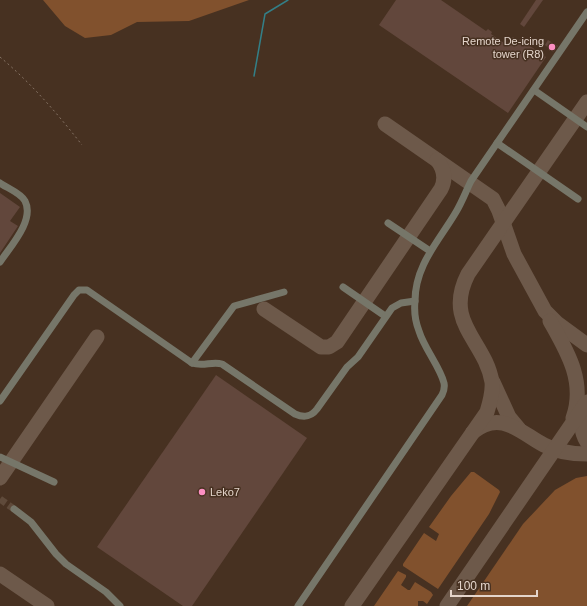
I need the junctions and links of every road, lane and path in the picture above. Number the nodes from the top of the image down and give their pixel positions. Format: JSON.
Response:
{"nodes":[{"id":1,"x":587,"y":12,"type":"edge"},
{"id":2,"x":0,"y":57,"type":"edge"},
{"id":3,"x":534,"y":90,"type":"junction"},
{"id":4,"x":587,"y":127,"type":"edge"},
{"id":5,"x":497,"y":143,"type":"junction"},
{"id":6,"x":82,"y":145,"type":"dead end"},
{"id":7,"x":0,"y":183,"type":"edge"},
{"id":8,"x":578,"y":199,"type":"dead end"},
{"id":9,"x":388,"y":223,"type":"dead end"},
{"id":10,"x":430,"y":251,"type":"junction"},
{"id":11,"x":0,"y":262,"type":"edge"},
{"id":12,"x":343,"y":287,"type":"dead end"},
{"id":13,"x":284,"y":292,"type":"dead end"},
{"id":14,"x":415,"y":301,"type":"junction"},
{"id":15,"x":385,"y":316,"type":"junction"},
{"id":16,"x":192,"y":363,"type":"junction"},
{"id":17,"x":0,"y":401,"type":"edge"},
{"id":18,"x":0,"y":457,"type":"edge"},
{"id":19,"x":54,"y":482,"type":"dead end"},
{"id":20,"x":14,"y":509,"type":"tunnel mouth"},
{"id":21,"x":120,"y":606,"type":"edge"},
{"id":22,"x":298,"y":606,"type":"edge"}],
"edges":[{"from":1,"to":3,"type":"lane"},
{"from":2,"to":6,"type":"path"},
{"from":3,"to":4,"type":"lane"},
{"from":3,"to":5,"type":"lane"},
{"from":5,"to":8,"type":"lane"},
{"from":5,"to":10,"type":"lane"},
{"from":7,"to":11,"type":"lane"},
{"from":9,"to":10,"type":"lane"},
{"from":10,"to":14,"type":"lane"},
{"from":12,"to":15,"type":"lane"},
{"from":13,"to":16,"type":"lane"},
{"from":14,"to":15,"type":"lane"},
{"from":14,"to":22,"type":"lane"},
{"from":15,"to":16,"type":"lane"},
{"from":16,"to":17,"type":"lane"},
{"from":18,"to":19,"type":"lane"},
{"from":20,"to":21,"type":"lane"}]}
